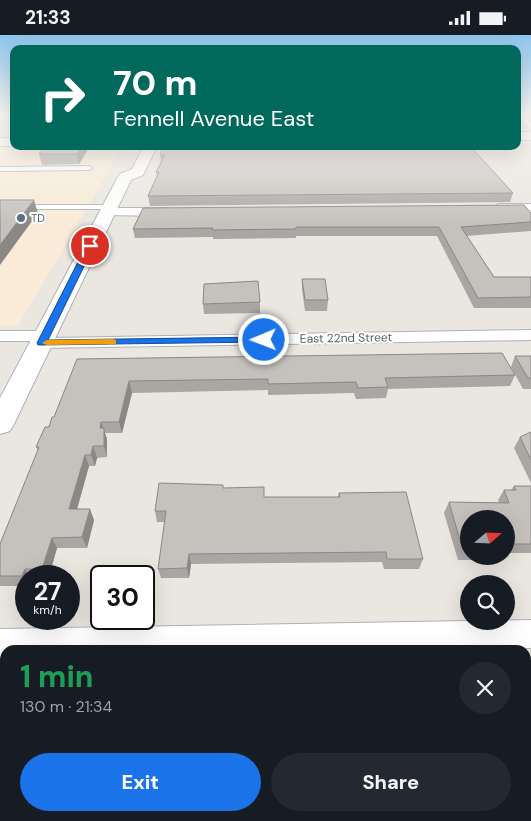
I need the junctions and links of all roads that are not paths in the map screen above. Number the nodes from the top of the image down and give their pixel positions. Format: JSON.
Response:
{"nodes":[{"id":1,"x":149,"y":151,"type":"edge"},
{"id":2,"x":89,"y":168,"type":"dead end"},
{"id":3,"x":0,"y":169,"type":"edge"},
{"id":4,"x":0,"y":207,"type":"edge"},
{"id":5,"x":491,"y":208,"type":"edge"},
{"id":6,"x":531,"y":208,"type":"edge"},
{"id":7,"x":108,"y":210,"type":"junction"},
{"id":8,"x":181,"y":211,"type":"edge"},
{"id":9,"x":531,"y":335,"type":"edge"},
{"id":10,"x":0,"y":336,"type":"edge"},
{"id":11,"x":43,"y":339,"type":"junction"},
{"id":12,"x":0,"y":424,"type":"edge"},
{"id":13,"x":531,"y":633,"type":"edge"},
{"id":14,"x":0,"y":643,"type":"edge"}],
"edges":[{"from":1,"to":7,"type":"main road"},
{"from":2,"to":3,"type":"lane"},
{"from":4,"to":7,"type":"lane"},
{"from":5,"to":6,"type":"street"},
{"from":7,"to":8,"type":"street"},
{"from":7,"to":11,"type":"main road"},
{"from":9,"to":11,"type":"street","name":"East 22nd Street"},
{"from":10,"to":11,"type":"street","name":"East 22nd Street"},
{"from":11,"to":12,"type":"main road"},
{"from":13,"to":14,"type":"street"}]}
